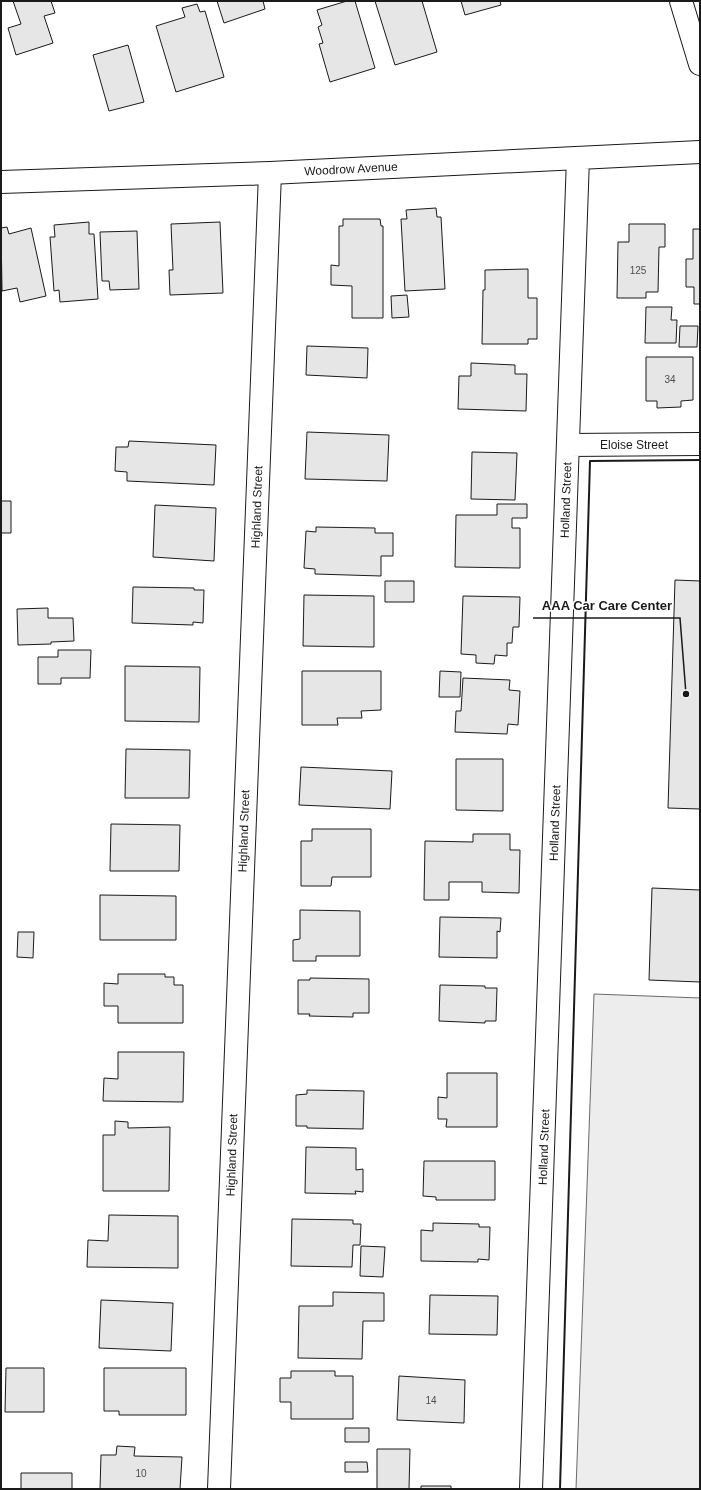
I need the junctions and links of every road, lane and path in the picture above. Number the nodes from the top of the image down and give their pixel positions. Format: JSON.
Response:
{"nodes":[{"id":1,"x":681,"y":1,"type":"edge"},
{"id":2,"x":700,"y":64,"type":"edge"},
{"id":3,"x":700,"y":152,"type":"edge"},
{"id":4,"x":578,"y":158,"type":"junction"},
{"id":5,"x":270,"y":173,"type":"junction"},
{"id":6,"x":1,"y":182,"type":"edge"},
{"id":7,"x":700,"y":444,"type":"edge"},
{"id":8,"x":568,"y":445,"type":"junction"},
{"id":9,"x":219,"y":1489,"type":"edge"},
{"id":10,"x":531,"y":1489,"type":"edge"}],
"edges":[{"from":1,"to":2,"type":"street"},
{"from":3,"to":4,"type":"street","name":"Woodrow Avenue"},
{"from":4,"to":5,"type":"street","name":"Woodrow Avenue"},
{"from":4,"to":8,"type":"street","name":"Holland Street"},
{"from":5,"to":6,"type":"street","name":"Woodrow Avenue"},
{"from":5,"to":9,"type":"street","name":"Highland Street"},
{"from":7,"to":8,"type":"street","name":"Eloise Street"},
{"from":8,"to":10,"type":"street","name":"Holland Street"}]}
